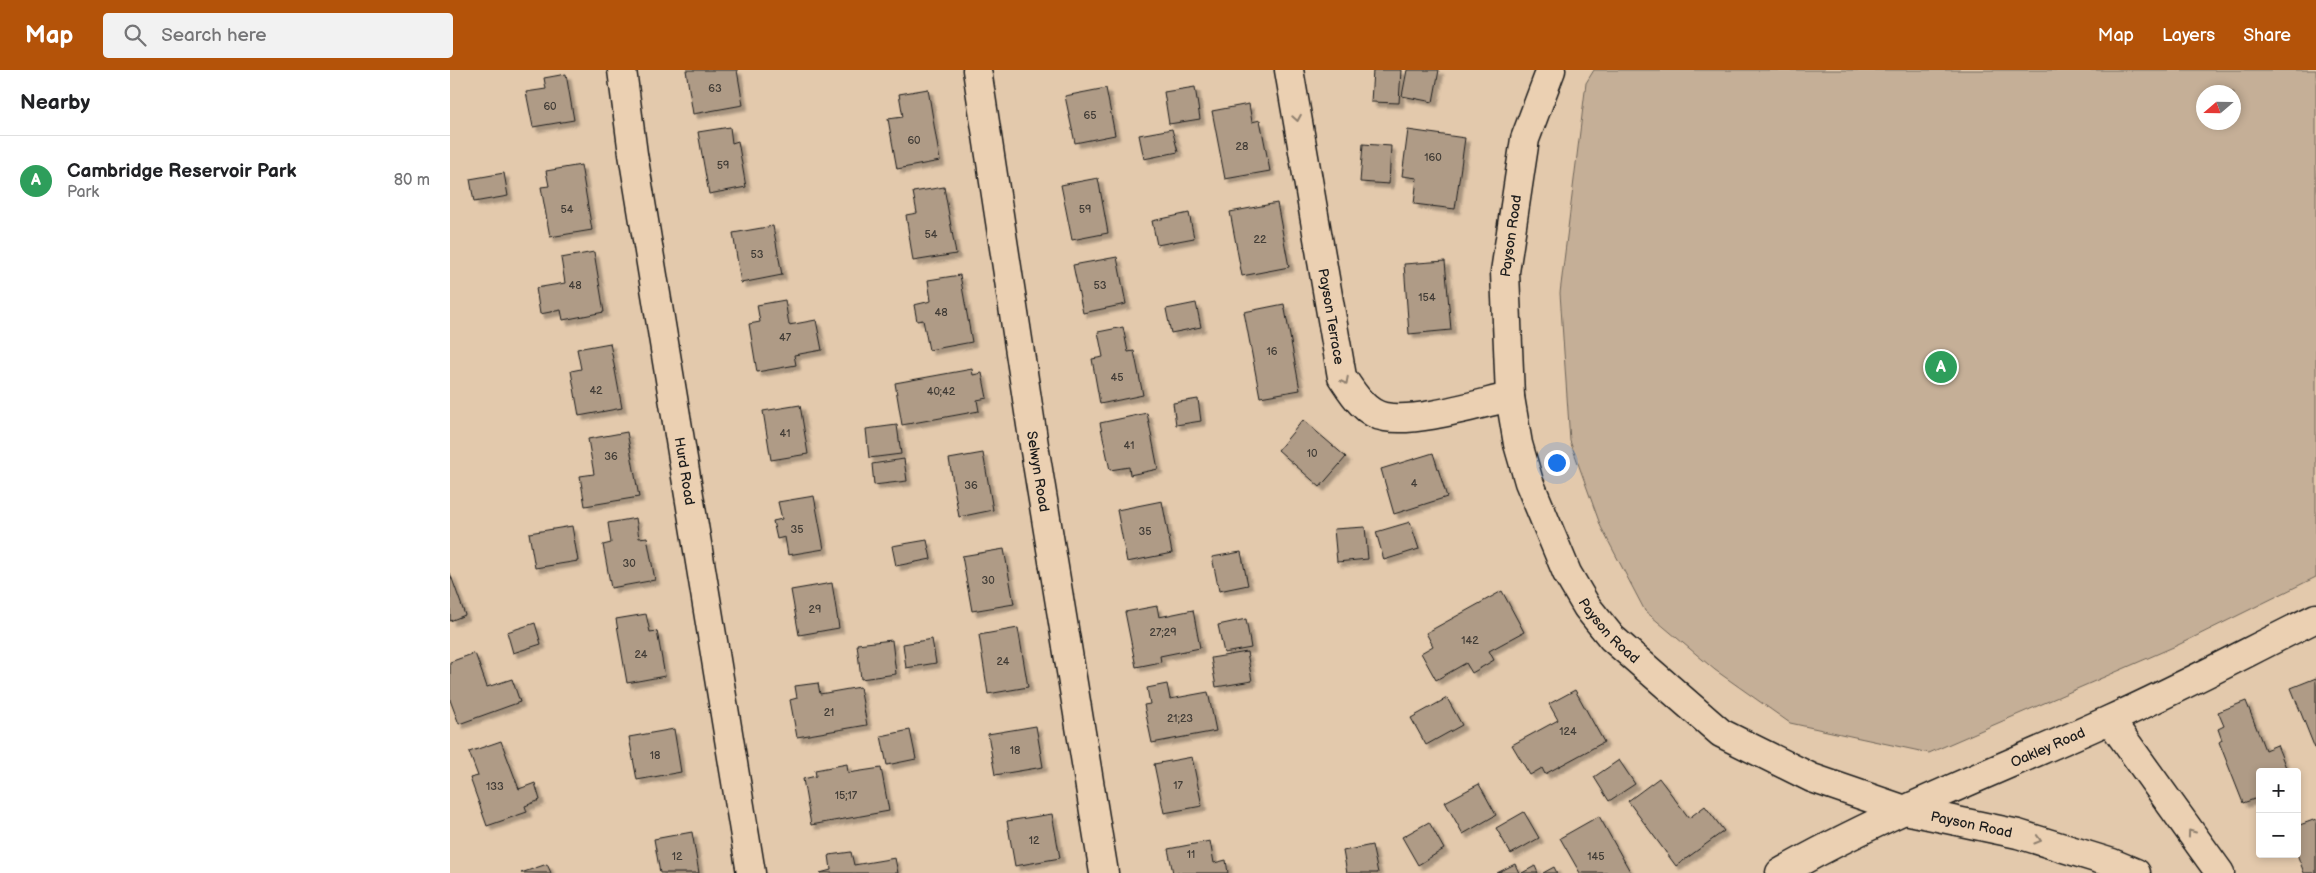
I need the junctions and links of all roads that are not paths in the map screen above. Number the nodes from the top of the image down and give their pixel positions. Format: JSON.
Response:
{"nodes":[{"id":1,"x":622,"y":70,"type":"edge"},
{"id":2,"x":977,"y":70,"type":"edge"},
{"id":3,"x":1289,"y":70,"type":"edge"},
{"id":4,"x":1551,"y":70,"type":"edge"},
{"id":5,"x":1510,"y":396,"type":"junction"},
{"id":6,"x":2316,"y":618,"type":"edge"},
{"id":7,"x":2110,"y":720,"type":"junction"},
{"id":8,"x":1905,"y":810,"type":"junction"},
{"id":9,"x":751,"y":873,"type":"edge"},
{"id":10,"x":1104,"y":873,"type":"edge"},
{"id":11,"x":1780,"y":873,"type":"edge"},
{"id":12,"x":2136,"y":873,"type":"edge"},
{"id":13,"x":2220,"y":873,"type":"edge"}],
"edges":[{"from":1,"to":9,"type":"street","name":"Hurd Road"},
{"from":2,"to":10,"type":"street","name":"Selwyn Road"},
{"from":3,"to":5,"type":"street","name":"Payson Terrace","one_way":true},
{"from":4,"to":5,"type":"street","name":"Payson Road"},
{"from":5,"to":8,"type":"street","name":"Payson Road"},
{"from":6,"to":7,"type":"street","name":"Oakley Road"},
{"from":7,"to":8,"type":"street","name":"Oakley Road"},
{"from":13,"to":7,"type":"street","one_way":true},
{"from":8,"to":11,"type":"street","name":"Oakley Road"},
{"from":8,"to":12,"type":"street","name":"Payson Road","one_way":true}]}
